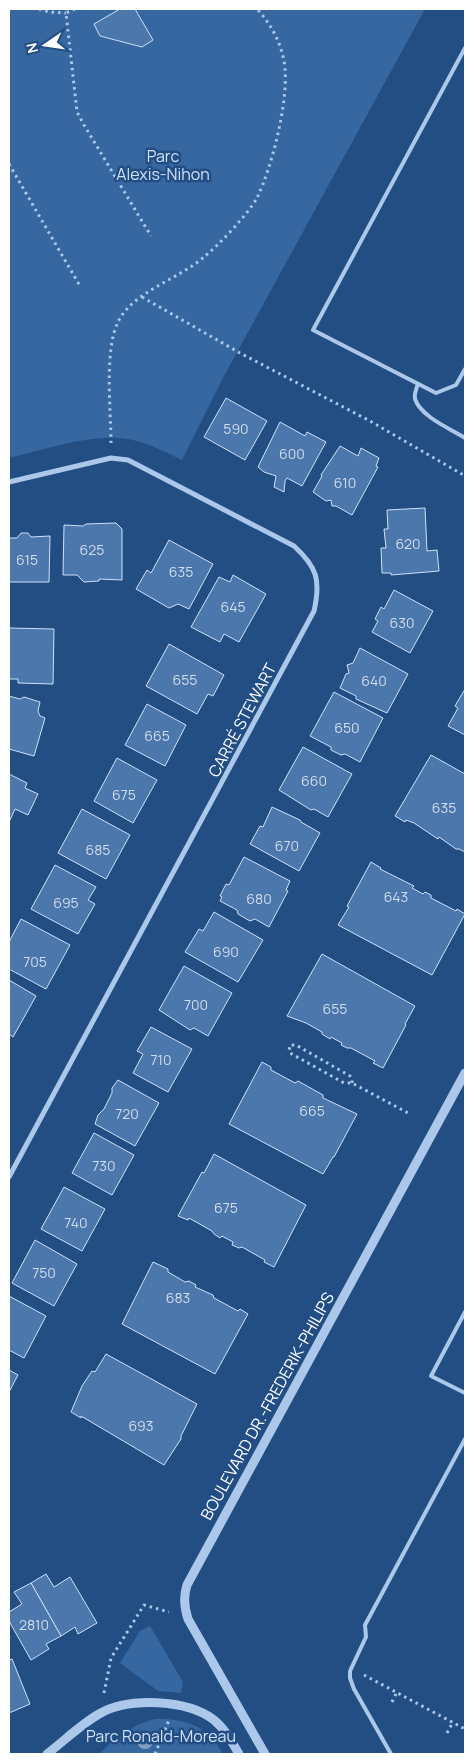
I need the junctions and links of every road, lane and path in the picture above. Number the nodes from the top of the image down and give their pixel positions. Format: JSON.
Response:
{"nodes":[{"id":1,"x":40,"y":9,"type":"edge"},
{"id":2,"x":75,"y":9,"type":"edge"},
{"id":3,"x":257,"y":9,"type":"edge"},
{"id":4,"x":66,"y":13,"type":"junction"},
{"id":5,"x":465,"y":48,"type":"edge"},
{"id":6,"x":9,"y":164,"type":"edge"},
{"id":7,"x":151,"y":236,"type":"dead end"},
{"id":8,"x":80,"y":286,"type":"dead end"},
{"id":9,"x":141,"y":297,"type":"junction"},
{"id":10,"x":465,"y":369,"type":"edge"},
{"id":11,"x":418,"y":384,"type":"junction"},
{"id":12,"x":465,"y":438,"type":"edge"},
{"id":13,"x":111,"y":458,"type":"junction"},
{"id":14,"x":465,"y":476,"type":"edge"},
{"id":15,"x":9,"y":482,"type":"edge"},
{"id":16,"x":465,"y":1073,"type":"edge"},
{"id":17,"x":352,"y":1083,"type":"junction"},
{"id":18,"x":410,"y":1114,"type":"dead end"},
{"id":19,"x":9,"y":1177,"type":"edge"},
{"id":20,"x":465,"y":1312,"type":"edge"},
{"id":21,"x":465,"y":1394,"type":"edge"},
{"id":22,"x":465,"y":1439,"type":"edge"},
{"id":23,"x":153,"y":1608,"type":"dead end"},
{"id":24,"x":351,"y":1668,"type":"junction"},
{"id":25,"x":397,"y":1692,"type":"junction"},
{"id":26,"x":392,"y":1702,"type":"dead end"},
{"id":27,"x":100,"y":1713,"type":"junction"},
{"id":28,"x":171,"y":1715,"type":"dead end"},
{"id":29,"x":453,"y":1722,"type":"junction"},
{"id":30,"x":465,"y":1729,"type":"edge"},
{"id":31,"x":447,"y":1733,"type":"dead end"},
{"id":32,"x":47,"y":1754,"type":"edge"},
{"id":33,"x":156,"y":1754,"type":"edge"},
{"id":34,"x":239,"y":1754,"type":"edge"},
{"id":35,"x":265,"y":1754,"type":"edge"},
{"id":36,"x":390,"y":1754,"type":"edge"}],
"edges":[{"from":1,"to":4,"type":"path"},
{"from":2,"to":4,"type":"path"},
{"from":3,"to":9,"type":"path"},
{"from":4,"to":7,"type":"path"},
{"from":5,"to":11,"type":"lane"},
{"from":6,"to":8,"type":"path"},
{"from":9,"to":13,"type":"path"},
{"from":9,"to":14,"type":"path"},
{"from":10,"to":11,"type":"lane"},
{"from":11,"to":12,"type":"lane"},
{"from":13,"to":15,"type":"street","name":"CARRÉ STEWART"},
{"from":13,"to":19,"type":"street","name":"CARRÉ STEWART"},
{"from":16,"to":35,"type":"street","name":"BOULEVARD DR.-FREDERIK-PHILIPS"},
{"from":17,"to":17,"type":"path"},
{"from":17,"to":18,"type":"path"},
{"from":20,"to":21,"type":"lane"},
{"from":22,"to":24,"type":"lane"},
{"from":23,"to":27,"type":"path"},
{"from":24,"to":25,"type":"path"},
{"from":24,"to":36,"type":"lane"},
{"from":25,"to":26,"type":"path"},
{"from":25,"to":29,"type":"path"},
{"from":27,"to":32,"type":"street"},
{"from":27,"to":34,"type":"street"},
{"from":28,"to":33,"type":"path"},
{"from":29,"to":30,"type":"path"},
{"from":29,"to":31,"type":"path"}]}
